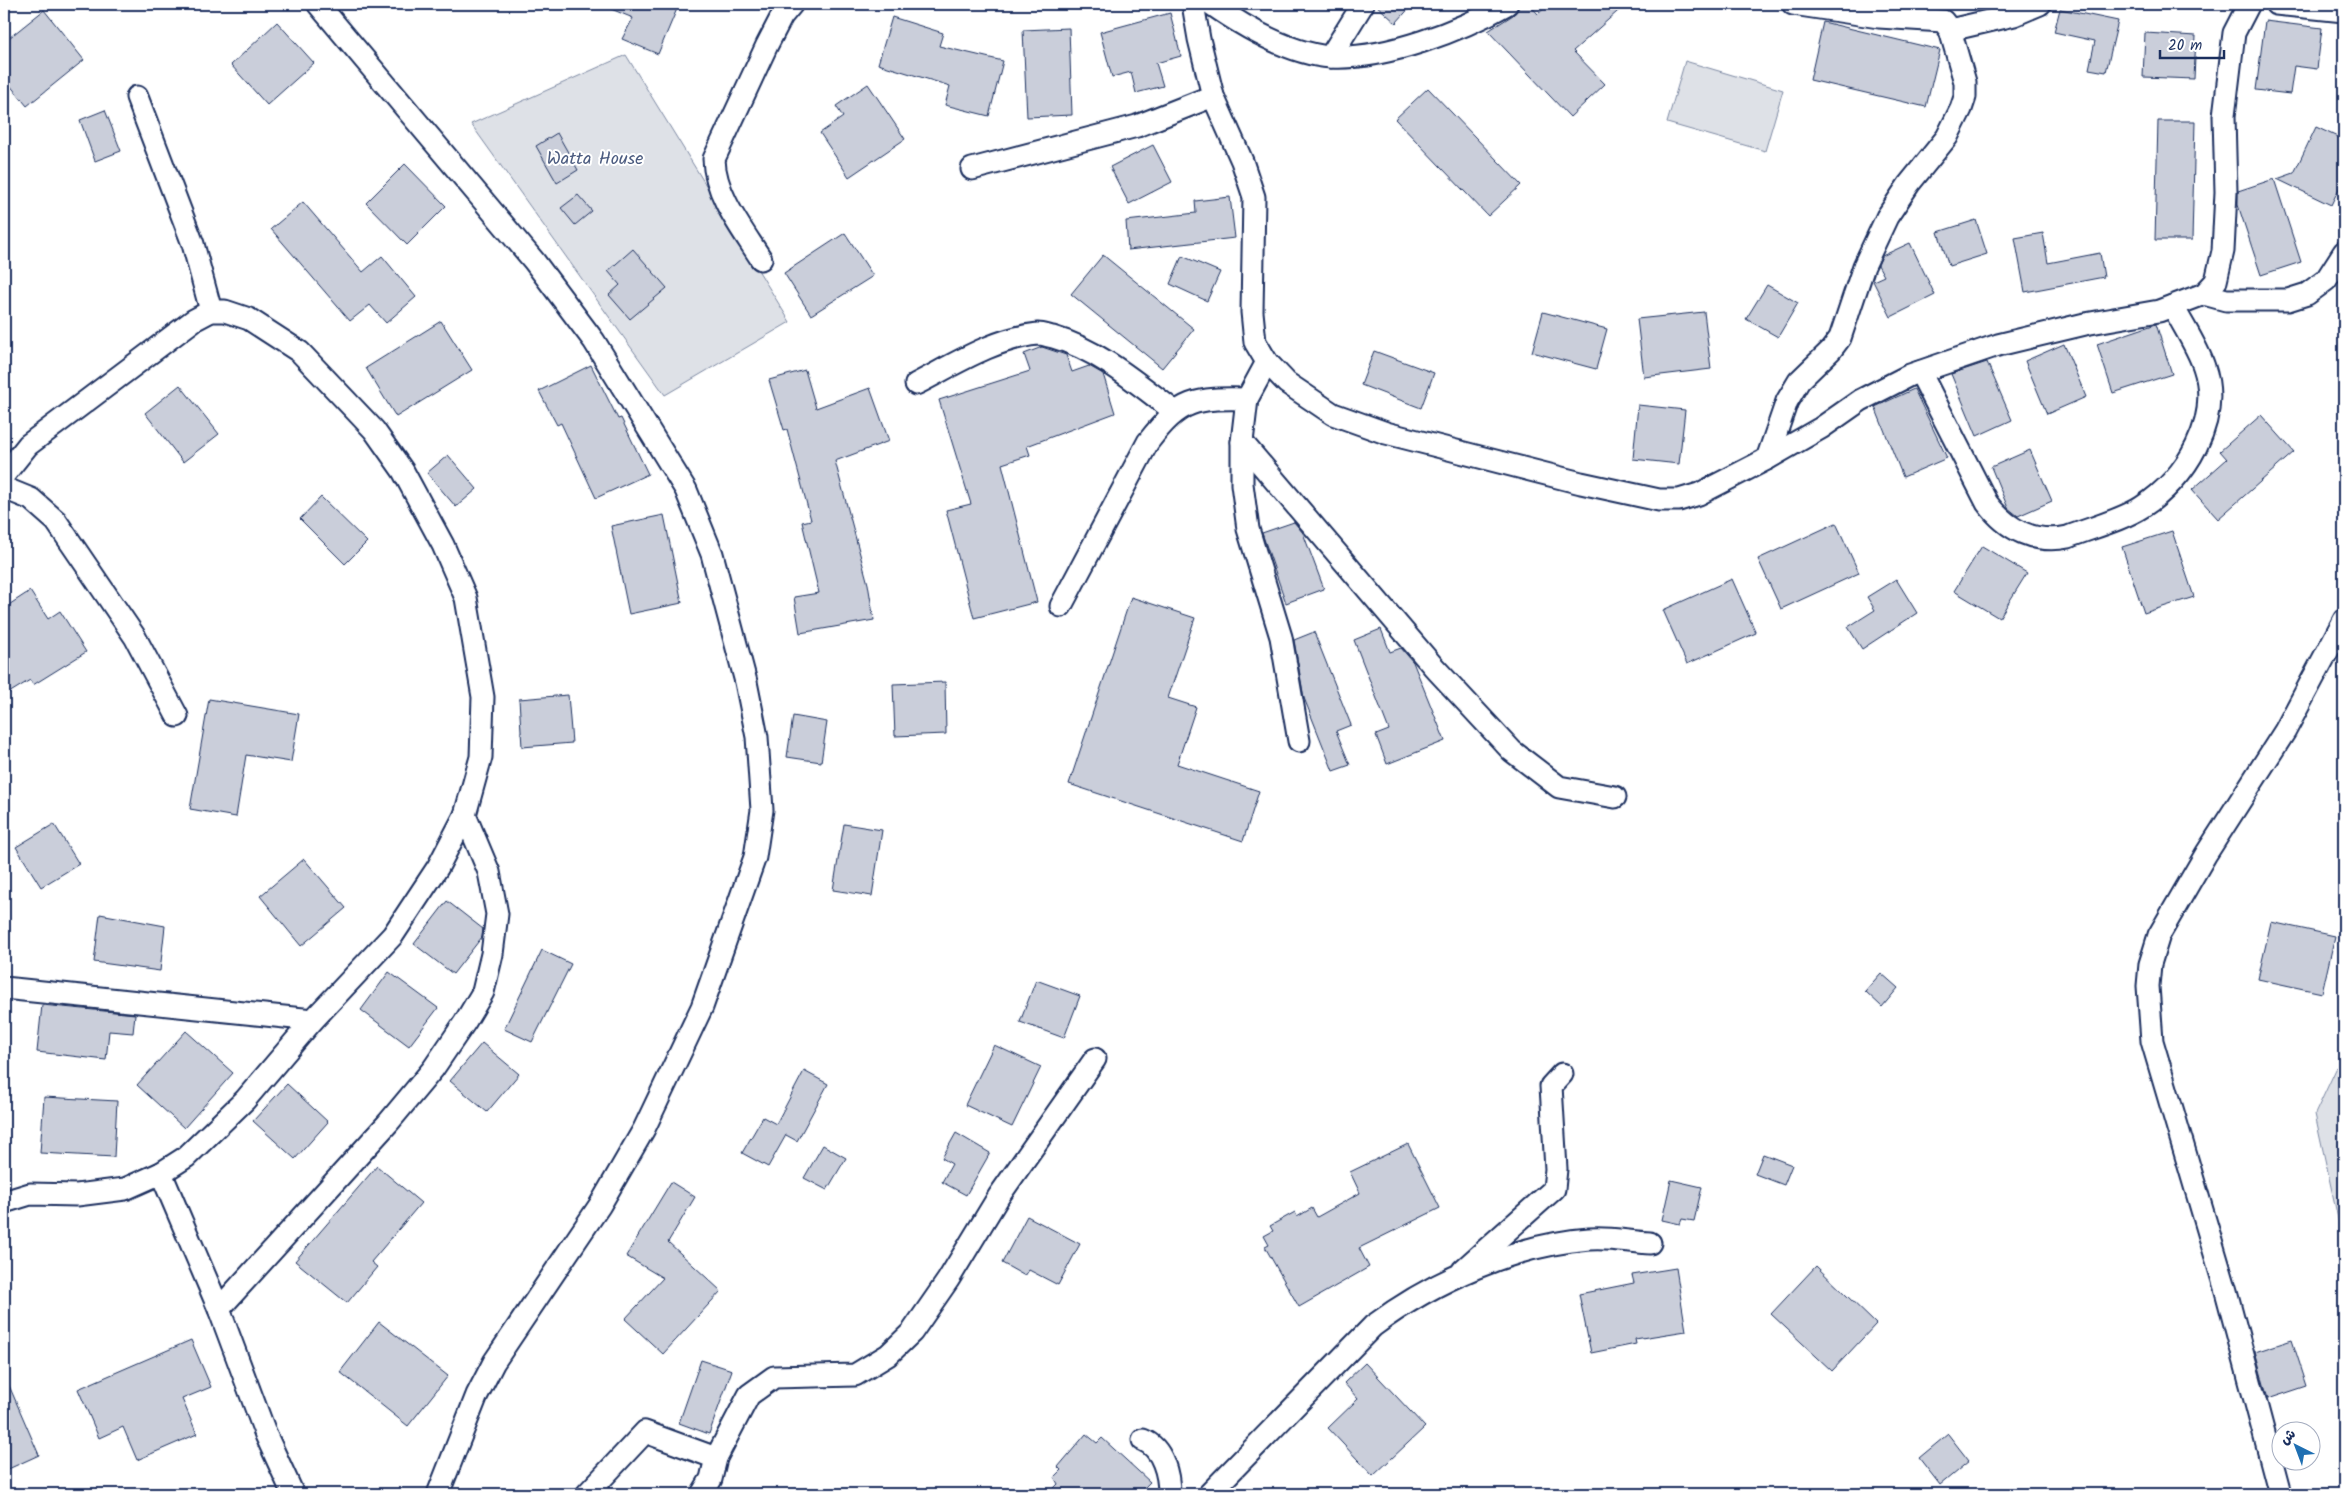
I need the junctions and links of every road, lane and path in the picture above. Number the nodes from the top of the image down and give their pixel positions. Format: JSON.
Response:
{"nodes":[{"id":1,"x":318,"y":4,"type":"edge"},
{"id":2,"x":792,"y":4,"type":"edge"},
{"id":3,"x":1194,"y":4,"type":"edge"},
{"id":4,"x":1210,"y":4,"type":"edge"},
{"id":5,"x":1363,"y":4,"type":"edge"},
{"id":6,"x":1508,"y":4,"type":"edge"},
{"id":7,"x":1793,"y":4,"type":"edge"},
{"id":8,"x":2040,"y":4,"type":"edge"},
{"id":9,"x":2249,"y":4,"type":"edge"},
{"id":10,"x":2276,"y":4,"type":"edge"},
{"id":11,"x":2344,"y":11,"type":"edge"},
{"id":12,"x":1950,"y":30,"type":"junction"},
{"id":13,"x":1330,"y":57,"type":"junction"},
{"id":14,"x":1213,"y":96,"type":"junction"},
{"id":15,"x":137,"y":98,"type":"dead end"},
{"id":16,"x":972,"y":169,"type":"dead end"},
{"id":17,"x":2344,"y":252,"type":"edge"},
{"id":18,"x":760,"y":259,"type":"dead end"},
{"id":19,"x":2204,"y":294,"type":"junction"},
{"id":20,"x":2173,"y":306,"type":"junction"},
{"id":21,"x":211,"y":311,"type":"junction"},
{"id":22,"x":1267,"y":362,"type":"junction"},
{"id":23,"x":1920,"y":372,"type":"junction"},
{"id":24,"x":916,"y":384,"type":"dead end"},
{"id":25,"x":1247,"y":399,"type":"junction"},
{"id":26,"x":1175,"y":412,"type":"junction"},
{"id":27,"x":1242,"y":442,"type":"junction"},
{"id":28,"x":1767,"y":459,"type":"junction"},
{"id":29,"x":4,"y":475,"type":"edge"},
{"id":30,"x":4,"y":488,"type":"edge"},
{"id":31,"x":1061,"y":606,"type":"dead end"},
{"id":32,"x":2344,"y":620,"type":"edge"},
{"id":33,"x":177,"y":716,"type":"dead end"},
{"id":34,"x":1299,"y":741,"type":"dead end"},
{"id":35,"x":1616,"y":797,"type":"dead end"},
{"id":36,"x":465,"y":814,"type":"junction"},
{"id":37,"x":4,"y":988,"type":"edge"},
{"id":38,"x":313,"y":1020,"type":"junction"},
{"id":39,"x":1095,"y":1059,"type":"dead end"},
{"id":40,"x":1562,"y":1074,"type":"dead end"},
{"id":41,"x":161,"y":1173,"type":"junction"},
{"id":42,"x":4,"y":1202,"type":"edge"},
{"id":43,"x":1650,"y":1243,"type":"dead end"},
{"id":44,"x":1455,"y":1276,"type":"junction"},
{"id":45,"x":219,"y":1308,"type":"junction"},
{"id":46,"x":1143,"y":1440,"type":"dead end"},
{"id":47,"x":716,"y":1458,"type":"junction"},
{"id":48,"x":293,"y":1494,"type":"edge"},
{"id":49,"x":438,"y":1494,"type":"edge"},
{"id":50,"x":587,"y":1494,"type":"edge"},
{"id":51,"x":702,"y":1494,"type":"edge"},
{"id":52,"x":1169,"y":1494,"type":"edge"},
{"id":53,"x":1209,"y":1494,"type":"edge"},
{"id":54,"x":2280,"y":1494,"type":"edge"}],
"edges":[{"from":1,"to":49,"type":"street"},
{"from":2,"to":18,"type":"street"},
{"from":3,"to":14,"type":"street"},
{"from":4,"to":13,"type":"street"},
{"from":5,"to":13,"type":"street"},
{"from":6,"to":13,"type":"street"},
{"from":7,"to":12,"type":"street"},
{"from":8,"to":12,"type":"street"},
{"from":9,"to":19,"type":"street"},
{"from":10,"to":11,"type":"street"},
{"from":12,"to":28,"type":"street"},
{"from":14,"to":16,"type":"street"},
{"from":14,"to":22,"type":"street"},
{"from":15,"to":21,"type":"street"},
{"from":17,"to":19,"type":"street"},
{"from":19,"to":20,"type":"street"},
{"from":20,"to":23,"type":"street"},
{"from":20,"to":23,"type":"street"},
{"from":21,"to":29,"type":"street"},
{"from":21,"to":36,"type":"street"},
{"from":22,"to":25,"type":"street"},
{"from":22,"to":28,"type":"street"},
{"from":23,"to":28,"type":"street"},
{"from":24,"to":26,"type":"street"},
{"from":25,"to":26,"type":"street"},
{"from":25,"to":27,"type":"street"},
{"from":26,"to":31,"type":"street"},
{"from":27,"to":34,"type":"street"},
{"from":27,"to":35,"type":"street"},
{"from":30,"to":33,"type":"street"},
{"from":32,"to":54,"type":"street"},
{"from":36,"to":38,"type":"street"},
{"from":36,"to":45,"type":"street"},
{"from":37,"to":38,"type":"street"},
{"from":38,"to":41,"type":"street"},
{"from":39,"to":47,"type":"street"},
{"from":40,"to":44,"type":"street"},
{"from":41,"to":42,"type":"street"},
{"from":41,"to":45,"type":"street"},
{"from":43,"to":44,"type":"street"},
{"from":44,"to":53,"type":"street"},
{"from":45,"to":48,"type":"street"},
{"from":46,"to":52,"type":"street"},
{"from":47,"to":50,"type":"street"},
{"from":47,"to":51,"type":"street"}]}
